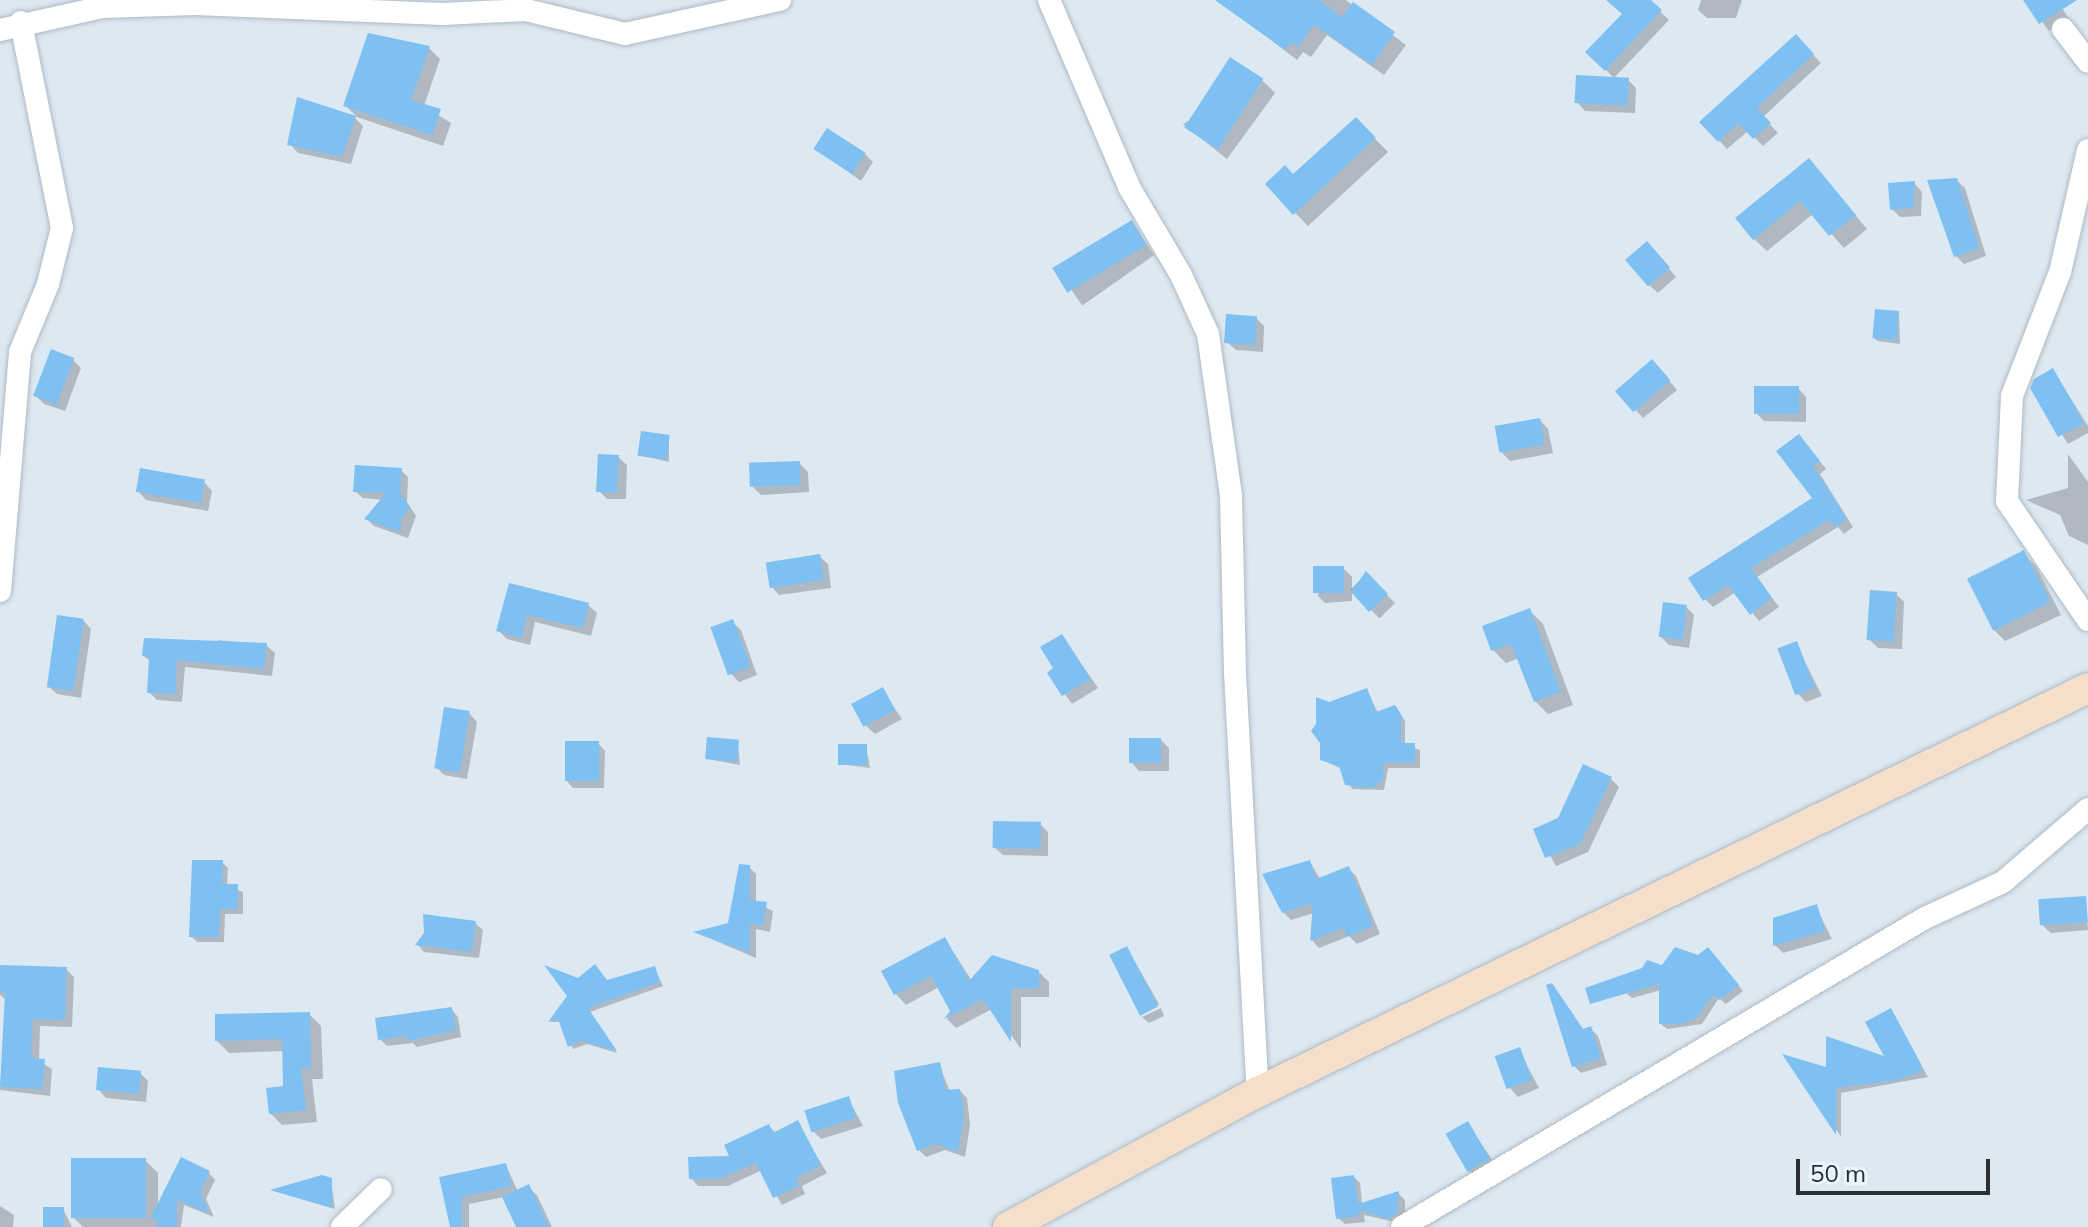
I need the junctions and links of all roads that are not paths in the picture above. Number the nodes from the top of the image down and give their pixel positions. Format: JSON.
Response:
{"nodes":[{"id":1,"x":780,"y":0,"type":"edge"},
{"id":2,"x":1049,"y":0,"type":"edge"},
{"id":3,"x":10,"y":26,"type":"edge"},
{"id":4,"x":2063,"y":29,"type":"dead end"},
{"id":5,"x":2088,"y":62,"type":"edge"},
{"id":6,"x":2088,"y":150,"type":"edge"},
{"id":7,"x":0,"y":591,"type":"edge"},
{"id":8,"x":2088,"y":620,"type":"edge"},
{"id":9,"x":2088,"y":688,"type":"edge"},
{"id":10,"x":2088,"y":809,"type":"edge"},
{"id":11,"x":1258,"y":1092,"type":"junction"},
{"id":12,"x":381,"y":1189,"type":"dead end"},
{"id":13,"x":342,"y":1227,"type":"edge"},
{"id":14,"x":1008,"y":1227,"type":"edge"},
{"id":15,"x":1402,"y":1227,"type":"edge"}],
"edges":[{"from":1,"to":3,"type":"street"},
{"from":2,"to":11,"type":"street"},
{"from":3,"to":7,"type":"street"},
{"from":4,"to":5,"type":"street"},
{"from":6,"to":8,"type":"street"},
{"from":9,"to":11,"type":"street"},
{"from":10,"to":15,"type":"street"},
{"from":11,"to":14,"type":"street"},
{"from":12,"to":13,"type":"street"}]}
